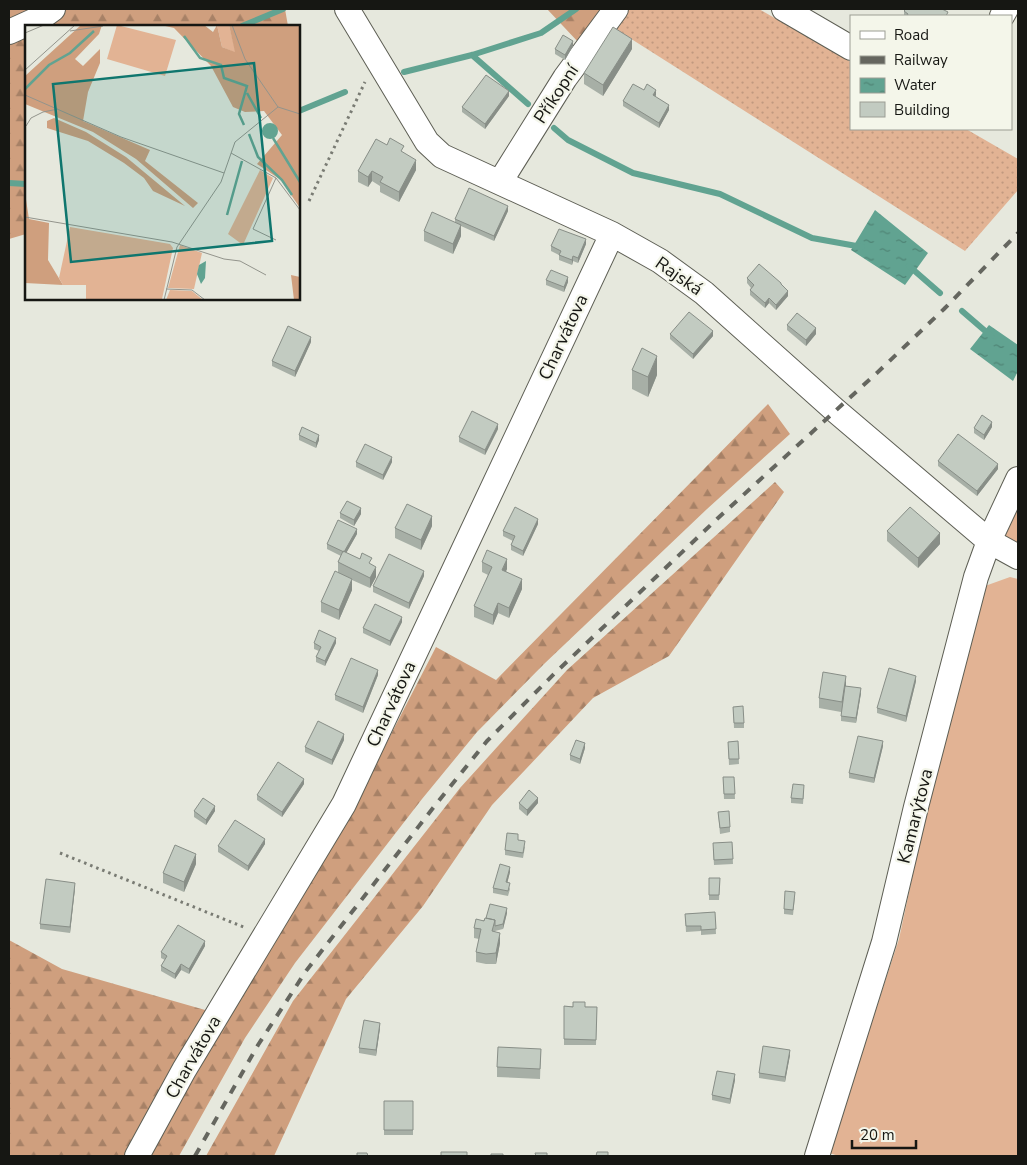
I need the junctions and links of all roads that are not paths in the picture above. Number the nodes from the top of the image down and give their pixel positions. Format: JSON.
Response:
{"nodes":[{"id":1,"x":54,"y":9,"type":"edge"},
{"id":2,"x":347,"y":9,"type":"edge"},
{"id":3,"x":616,"y":9,"type":"edge"},
{"id":4,"x":784,"y":9,"type":"edge"},
{"id":5,"x":9,"y":32,"type":"edge"},
{"id":6,"x":850,"y":47,"type":"edge"},
{"id":7,"x":500,"y":182,"type":"junction"},
{"id":8,"x":612,"y":234,"type":"junction"},
{"id":9,"x":1018,"y":479,"type":"edge"},
{"id":10,"x":989,"y":541,"type":"junction"},
{"id":11,"x":1018,"y":557,"type":"edge"},
{"id":12,"x":144,"y":1151,"type":"edge"},
{"id":13,"x":817,"y":1156,"type":"edge"}],
"edges":[{"from":1,"to":5,"type":"street"},
{"from":2,"to":7,"type":"street","name":"Rajská"},
{"from":3,"to":7,"type":"street","name":"Příkopní"},
{"from":4,"to":6,"type":"street"},
{"from":7,"to":8,"type":"street","name":"Rajská"},
{"from":8,"to":10,"type":"street","name":"Rajská"},
{"from":8,"to":12,"type":"street","name":"Charvátova"},
{"from":9,"to":10,"type":"street","name":"Kamarýtova"},
{"from":10,"to":11,"type":"street","name":"Rajská"},
{"from":10,"to":13,"type":"street","name":"Kamarýtova"}]}
